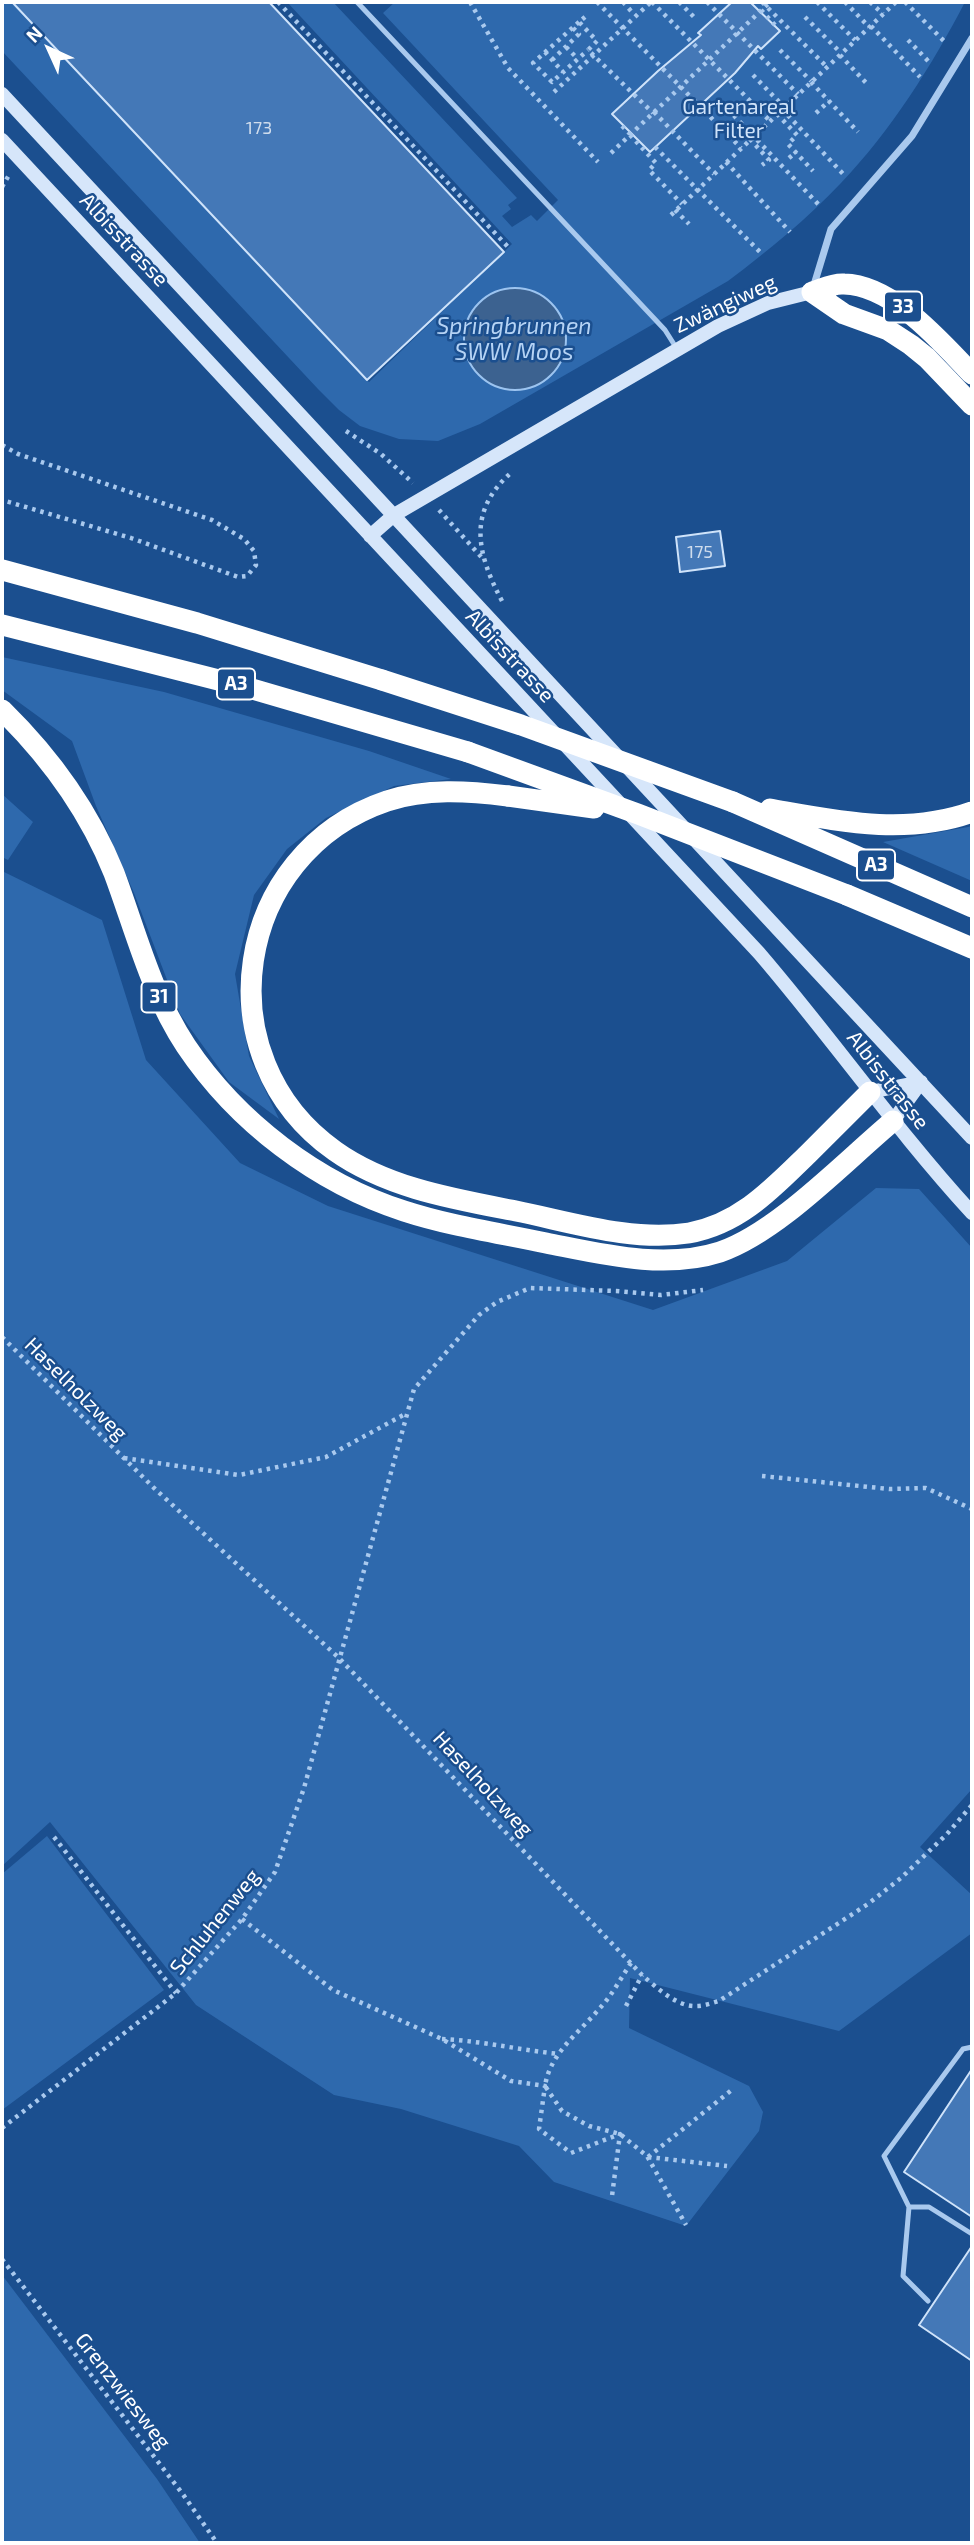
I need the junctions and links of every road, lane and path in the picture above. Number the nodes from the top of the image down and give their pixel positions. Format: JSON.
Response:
{"nodes":[{"id":1,"x":278,"y":2,"type":"edge"},
{"id":2,"x":357,"y":2,"type":"edge"},
{"id":3,"x":470,"y":2,"type":"edge"},
{"id":4,"x":598,"y":2,"type":"edge"},
{"id":5,"x":623,"y":2,"type":"edge"},
{"id":6,"x":651,"y":2,"type":"edge"},
{"id":7,"x":679,"y":2,"type":"edge"},
{"id":8,"x":707,"y":2,"type":"edge"},
{"id":9,"x":817,"y":2,"type":"edge"},
{"id":10,"x":845,"y":2,"type":"edge"},
{"id":11,"x":870,"y":2,"type":"edge"},
{"id":12,"x":896,"y":2,"type":"edge"},
{"id":13,"x":905,"y":2,"type":"edge"},
{"id":14,"x":766,"y":3,"type":"edge"},
{"id":15,"x":761,"y":10,"type":"junction"},
{"id":16,"x":631,"y":11,"type":"dead end"},
{"id":17,"x":883,"y":14,"type":"junction"},
{"id":18,"x":585,"y":17,"type":"dead end"},
{"id":19,"x":695,"y":18,"type":"dead end"},
{"id":20,"x":805,"y":18,"type":"dead end"},
{"id":21,"x":579,"y":22,"type":"junction"},
{"id":22,"x":870,"y":26,"type":"junction"},
{"id":23,"x":572,"y":27,"type":"junction"},
{"id":24,"x":623,"y":28,"type":"junction"},
{"id":25,"x":773,"y":28,"type":"dead end"},
{"id":26,"x":737,"y":32,"type":"junction"},
{"id":27,"x":972,"y":38,"type":"edge"},
{"id":28,"x":855,"y":40,"type":"junction"},
{"id":29,"x":908,"y":40,"type":"dead end"},
{"id":30,"x":944,"y":41,"type":"dead end"},
{"id":31,"x":566,"y":47,"type":"junction"},
{"id":32,"x":588,"y":50,"type":"junction"},
{"id":33,"x":780,"y":50,"type":"dead end"},
{"id":34,"x":545,"y":52,"type":"junction"},
{"id":35,"x":840,"y":54,"type":"junction"},
{"id":36,"x":593,"y":55,"type":"junction"},
{"id":37,"x":552,"y":60,"type":"junction"},
{"id":38,"x":578,"y":60,"type":"junction"},
{"id":39,"x":709,"y":60,"type":"junction"},
{"id":40,"x":930,"y":63,"type":"dead end"},
{"id":41,"x":827,"y":67,"type":"junction"},
{"id":42,"x":563,"y":72,"type":"junction"},
{"id":43,"x":753,"y":75,"type":"dead end"},
{"id":44,"x":920,"y":77,"type":"dead end"},
{"id":45,"x":811,"y":82,"type":"junction"},
{"id":46,"x":681,"y":86,"type":"junction"},
{"id":47,"x":869,"y":86,"type":"dead end"},
{"id":48,"x":554,"y":92,"type":"dead end"},
{"id":49,"x":2,"y":94,"type":"edge"},
{"id":50,"x":798,"y":94,"type":"junction"},
{"id":51,"x":829,"y":101,"type":"junction"},
{"id":52,"x":722,"y":103,"type":"dead end"},
{"id":53,"x":783,"y":108,"type":"junction"},
{"id":54,"x":653,"y":113,"type":"junction"},
{"id":55,"x":816,"y":113,"type":"dead end"},
{"id":56,"x":777,"y":114,"type":"junction"},
{"id":57,"x":770,"y":121,"type":"junction"},
{"id":58,"x":622,"y":126,"type":"dead end"},
{"id":59,"x":858,"y":132,"type":"dead end"},
{"id":60,"x":630,"y":134,"type":"junction"},
{"id":61,"x":752,"y":138,"type":"junction"},
{"id":62,"x":2,"y":140,"type":"edge"},
{"id":63,"x":655,"y":147,"type":"dead end"},
{"id":64,"x":741,"y":148,"type":"junction"},
{"id":65,"x":796,"y":152,"type":"junction"},
{"id":66,"x":611,"y":153,"type":"dead end"},
{"id":67,"x":664,"y":155,"type":"junction"},
{"id":68,"x":789,"y":158,"type":"dead end"},
{"id":69,"x":598,"y":162,"type":"dead end"},
{"id":70,"x":726,"y":162,"type":"junction"},
{"id":71,"x":656,"y":163,"type":"junction"},
{"id":72,"x":762,"y":165,"type":"dead end"},
{"id":73,"x":813,"y":171,"type":"dead end"},
{"id":74,"x":714,"y":174,"type":"junction"},
{"id":75,"x":846,"y":177,"type":"dead end"},
{"id":76,"x":5,"y":179,"type":"dead end"},
{"id":77,"x":2,"y":187,"type":"edge"},
{"id":78,"x":697,"y":189,"type":"junction"},
{"id":79,"x":682,"y":204,"type":"junction"},
{"id":80,"x":818,"y":205,"type":"dead end"},
{"id":81,"x":689,"y":224,"type":"dead end"},
{"id":82,"x":790,"y":232,"type":"dead end"},
{"id":83,"x":509,"y":248,"type":"dead end"},
{"id":84,"x":763,"y":255,"type":"dead end"},
{"id":85,"x":812,"y":292,"type":"junction"},
{"id":86,"x":677,"y":349,"type":"junction"},
{"id":87,"x":972,"y":374,"type":"edge"},
{"id":88,"x":972,"y":405,"type":"edge"},
{"id":89,"x":341,"y":428,"type":"dead end"},
{"id":90,"x":2,"y":444,"type":"edge"},
{"id":91,"x":514,"y":470,"type":"dead end"},
{"id":92,"x":426,"y":496,"type":"junction"},
{"id":93,"x":2,"y":500,"type":"edge"},
{"id":94,"x":394,"y":515,"type":"junction"},
{"id":95,"x":370,"y":536,"type":"junction"},
{"id":96,"x":2,"y":570,"type":"edge"},
{"id":97,"x":2,"y":625,"type":"edge"},
{"id":98,"x":2,"y":710,"type":"edge"},
{"id":99,"x":972,"y":812,"type":"edge"},
{"id":100,"x":638,"y":814,"type":"junction"},
{"id":101,"x":774,"y":816,"type":"junction"},
{"id":102,"x":972,"y":906,"type":"edge"},
{"id":103,"x":972,"y":948,"type":"edge"},
{"id":104,"x":920,"y":1082,"type":"junction"},
{"id":105,"x":870,"y":1092,"type":"junction"},
{"id":106,"x":893,"y":1121,"type":"junction"},
{"id":107,"x":972,"y":1138,"type":"edge"},
{"id":108,"x":972,"y":1213,"type":"edge"},
{"id":109,"x":703,"y":1290,"type":"dead end"},
{"id":110,"x":2,"y":1337,"type":"edge"},
{"id":111,"x":408,"y":1412,"type":"junction"},
{"id":112,"x":124,"y":1458,"type":"junction"},
{"id":113,"x":762,"y":1476,"type":"dead end"},
{"id":114,"x":972,"y":1509,"type":"edge"},
{"id":115,"x":339,"y":1658,"type":"junction"},
{"id":116,"x":972,"y":1805,"type":"edge"},
{"id":117,"x":54,"y":1837,"type":"dead end"},
{"id":118,"x":242,"y":1919,"type":"junction"},
{"id":119,"x":631,"y":1963,"type":"junction"},
{"id":120,"x":642,"y":1975,"type":"junction"},
{"id":121,"x":176,"y":1993,"type":"junction"},
{"id":122,"x":626,"y":2006,"type":"dead end"},
{"id":123,"x":442,"y":2039,"type":"junction"},
{"id":124,"x":972,"y":2047,"type":"edge"},
{"id":125,"x":559,"y":2054,"type":"junction"},
{"id":126,"x":545,"y":2086,"type":"junction"},
{"id":127,"x":733,"y":2089,"type":"dead end"},
{"id":128,"x":2,"y":2128,"type":"edge"},
{"id":129,"x":620,"y":2134,"type":"junction"},
{"id":130,"x":648,"y":2156,"type":"junction"},
{"id":131,"x":727,"y":2166,"type":"dead end"},
{"id":132,"x":612,"y":2196,"type":"dead end"},
{"id":133,"x":909,"y":2207,"type":"junction"},
{"id":134,"x":686,"y":2225,"type":"dead end"},
{"id":135,"x":972,"y":2234,"type":"edge"},
{"id":136,"x":2,"y":2259,"type":"edge"},
{"id":137,"x":928,"y":2301,"type":"dead end"},
{"id":138,"x":217,"y":2543,"type":"edge"}],
"edges":[{"from":1,"to":83,"type":"path"},
{"from":2,"to":86,"type":"lane"},
{"from":3,"to":69,"type":"path"},
{"from":4,"to":24,"type":"path"},
{"from":5,"to":16,"type":"path"},
{"from":6,"to":24,"type":"path"},
{"from":6,"to":39,"type":"path"},
{"from":7,"to":19,"type":"path"},
{"from":8,"to":26,"type":"path"},
{"from":9,"to":28,"type":"path"},
{"from":10,"to":22,"type":"path"},
{"from":11,"to":17,"type":"path"},
{"from":12,"to":17,"type":"path"},
{"from":13,"to":30,"type":"path"},
{"from":14,"to":15,"type":"path"},
{"from":14,"to":41,"type":"path"},
{"from":15,"to":25,"type":"path"},
{"from":15,"to":26,"type":"path"},
{"from":17,"to":22,"type":"path"},
{"from":18,"to":21,"type":"path"},
{"from":20,"to":35,"type":"path"},
{"from":21,"to":23,"type":"path"},
{"from":21,"to":32,"type":"path"},
{"from":22,"to":28,"type":"path"},
{"from":22,"to":44,"type":"path"},
{"from":23,"to":31,"type":"path"},
{"from":23,"to":34,"type":"path"},
{"from":24,"to":36,"type":"path"},
{"from":24,"to":46,"type":"path"},
{"from":26,"to":39,"type":"path"},
{"from":26,"to":50,"type":"path"},
{"from":27,"to":85,"type":"street"},
{"from":28,"to":35,"type":"path"},
{"from":29,"to":40,"type":"path"},
{"from":31,"to":37,"type":"path"},
{"from":31,"to":38,"type":"path"},
{"from":32,"to":36,"type":"path"},
{"from":32,"to":38,"type":"path"},
{"from":33,"to":45,"type":"path"},
{"from":34,"to":37,"type":"path"},
{"from":34,"to":42,"type":"path"},
{"from":35,"to":41,"type":"path"},
{"from":35,"to":47,"type":"path"},
{"from":36,"to":48,"type":"path"},
{"from":36,"to":54,"type":"path"},
{"from":37,"to":42,"type":"path"},
{"from":38,"to":42,"type":"path"},
{"from":39,"to":46,"type":"path"},
{"from":39,"to":57,"type":"path"},
{"from":41,"to":45,"type":"path"},
{"from":43,"to":53,"type":"path"},
{"from":45,"to":50,"type":"path"},
{"from":45,"to":51,"type":"path"},
{"from":46,"to":54,"type":"path"},
{"from":46,"to":64,"type":"path"},
{"from":49,"to":94,"type":"main road","name":"Albisstrasse"},
{"from":50,"to":53,"type":"path"},
{"from":51,"to":55,"type":"path"},
{"from":51,"to":59,"type":"path"},
{"from":52,"to":61,"type":"path"},
{"from":53,"to":56,"type":"path"},
{"from":53,"to":75,"type":"path"},
{"from":54,"to":60,"type":"path"},
{"from":54,"to":74,"type":"path"},
{"from":56,"to":57,"type":"path"},
{"from":56,"to":65,"type":"path"},
{"from":57,"to":61,"type":"path"},
{"from":58,"to":60,"type":"path"},
{"from":60,"to":66,"type":"path"},
{"from":60,"to":71,"type":"path"},
{"from":61,"to":64,"type":"path"},
{"from":61,"to":72,"type":"path"},
{"from":61,"to":80,"type":"path"},
{"from":62,"to":95,"type":"main road","name":"Albisstrasse"},
{"from":63,"to":67,"type":"path"},
{"from":64,"to":70,"type":"path"},
{"from":65,"to":68,"type":"path"},
{"from":65,"to":73,"type":"path"},
{"from":67,"to":71,"type":"path"},
{"from":67,"to":78,"type":"path"},
{"from":70,"to":74,"type":"path"},
{"from":70,"to":82,"type":"path"},
{"from":71,"to":79,"type":"path"},
{"from":74,"to":78,"type":"path"},
{"from":76,"to":77,"type":"path"},
{"from":78,"to":79,"type":"path"},
{"from":78,"to":84,"type":"path"},
{"from":79,"to":81,"type":"path"},
{"from":85,"to":86,"type":"main road","name":"Zwängiweg"},
{"from":85,"to":87,"type":"highway","number":"33"},
{"from":85,"to":88,"type":"highway"},
{"from":86,"to":92,"type":"main road","name":"Zwängiweg"},
{"from":89,"to":92,"type":"path"},
{"from":90,"to":93,"type":"path"},
{"from":91,"to":92,"type":"path"},
{"from":92,"to":94,"type":"main road","name":"Zwängiweg"},
{"from":94,"to":95,"type":"main road","name":"Zwängiweg"},
{"from":94,"to":104,"type":"main road","name":"Albisstrasse"},
{"from":95,"to":105,"type":"main road","name":"Albisstrasse"},
{"from":96,"to":101,"type":"highway","number":"A3","bridge":true},
{"from":97,"to":100,"type":"highway","number":"A3","bridge":true},
{"from":98,"to":106,"type":"highway","number":"31"},
{"from":99,"to":101,"type":"highway"},
{"from":100,"to":103,"type":"highway","number":"A3","bridge":true},
{"from":100,"to":105,"type":"highway","bridge":true},
{"from":101,"to":102,"type":"highway","number":"A3"},
{"from":104,"to":105,"type":"main road"},
{"from":104,"to":106,"type":"main road"},
{"from":104,"to":107,"type":"main road","name":"Albisstrasse"},
{"from":105,"to":106,"type":"main road","name":"Albisstrasse"},
{"from":106,"to":108,"type":"main road","name":"Albisstrasse"},
{"from":109,"to":111,"type":"path","name":"Schluhenweg"},
{"from":110,"to":112,"type":"path","name":"Haselholzweg"},
{"from":111,"to":112,"type":"path"},
{"from":111,"to":115,"type":"path","name":"Schluhenweg"},
{"from":112,"to":115,"type":"path","name":"Haselholzweg"},
{"from":113,"to":114,"type":"path"},
{"from":115,"to":118,"type":"path","name":"Schluhenweg"},
{"from":115,"to":119,"type":"path","name":"Haselholzweg"},
{"from":116,"to":120,"type":"path","name":"Haselholzweg"},
{"from":117,"to":121,"type":"path"},
{"from":118,"to":121,"type":"path","name":"Schluhenweg"},
{"from":118,"to":123,"type":"path"},
{"from":119,"to":120,"type":"path","name":"Haselholzweg"},
{"from":119,"to":125,"type":"path"},
{"from":120,"to":122,"type":"path"},
{"from":121,"to":128,"type":"path","name":"Schluhenweg"},
{"from":123,"to":125,"type":"path"},
{"from":123,"to":126,"type":"path"},
{"from":124,"to":133,"type":"lane"},
{"from":125,"to":126,"type":"path"},
{"from":126,"to":129,"type":"path"},
{"from":126,"to":129,"type":"path"},
{"from":127,"to":130,"type":"path"},
{"from":129,"to":130,"type":"path"},
{"from":129,"to":132,"type":"path"},
{"from":130,"to":131,"type":"path"},
{"from":130,"to":134,"type":"path"},
{"from":133,"to":135,"type":"lane"},
{"from":133,"to":137,"type":"lane"},
{"from":136,"to":138,"type":"path","name":"Grenzwiesweg"}]}
